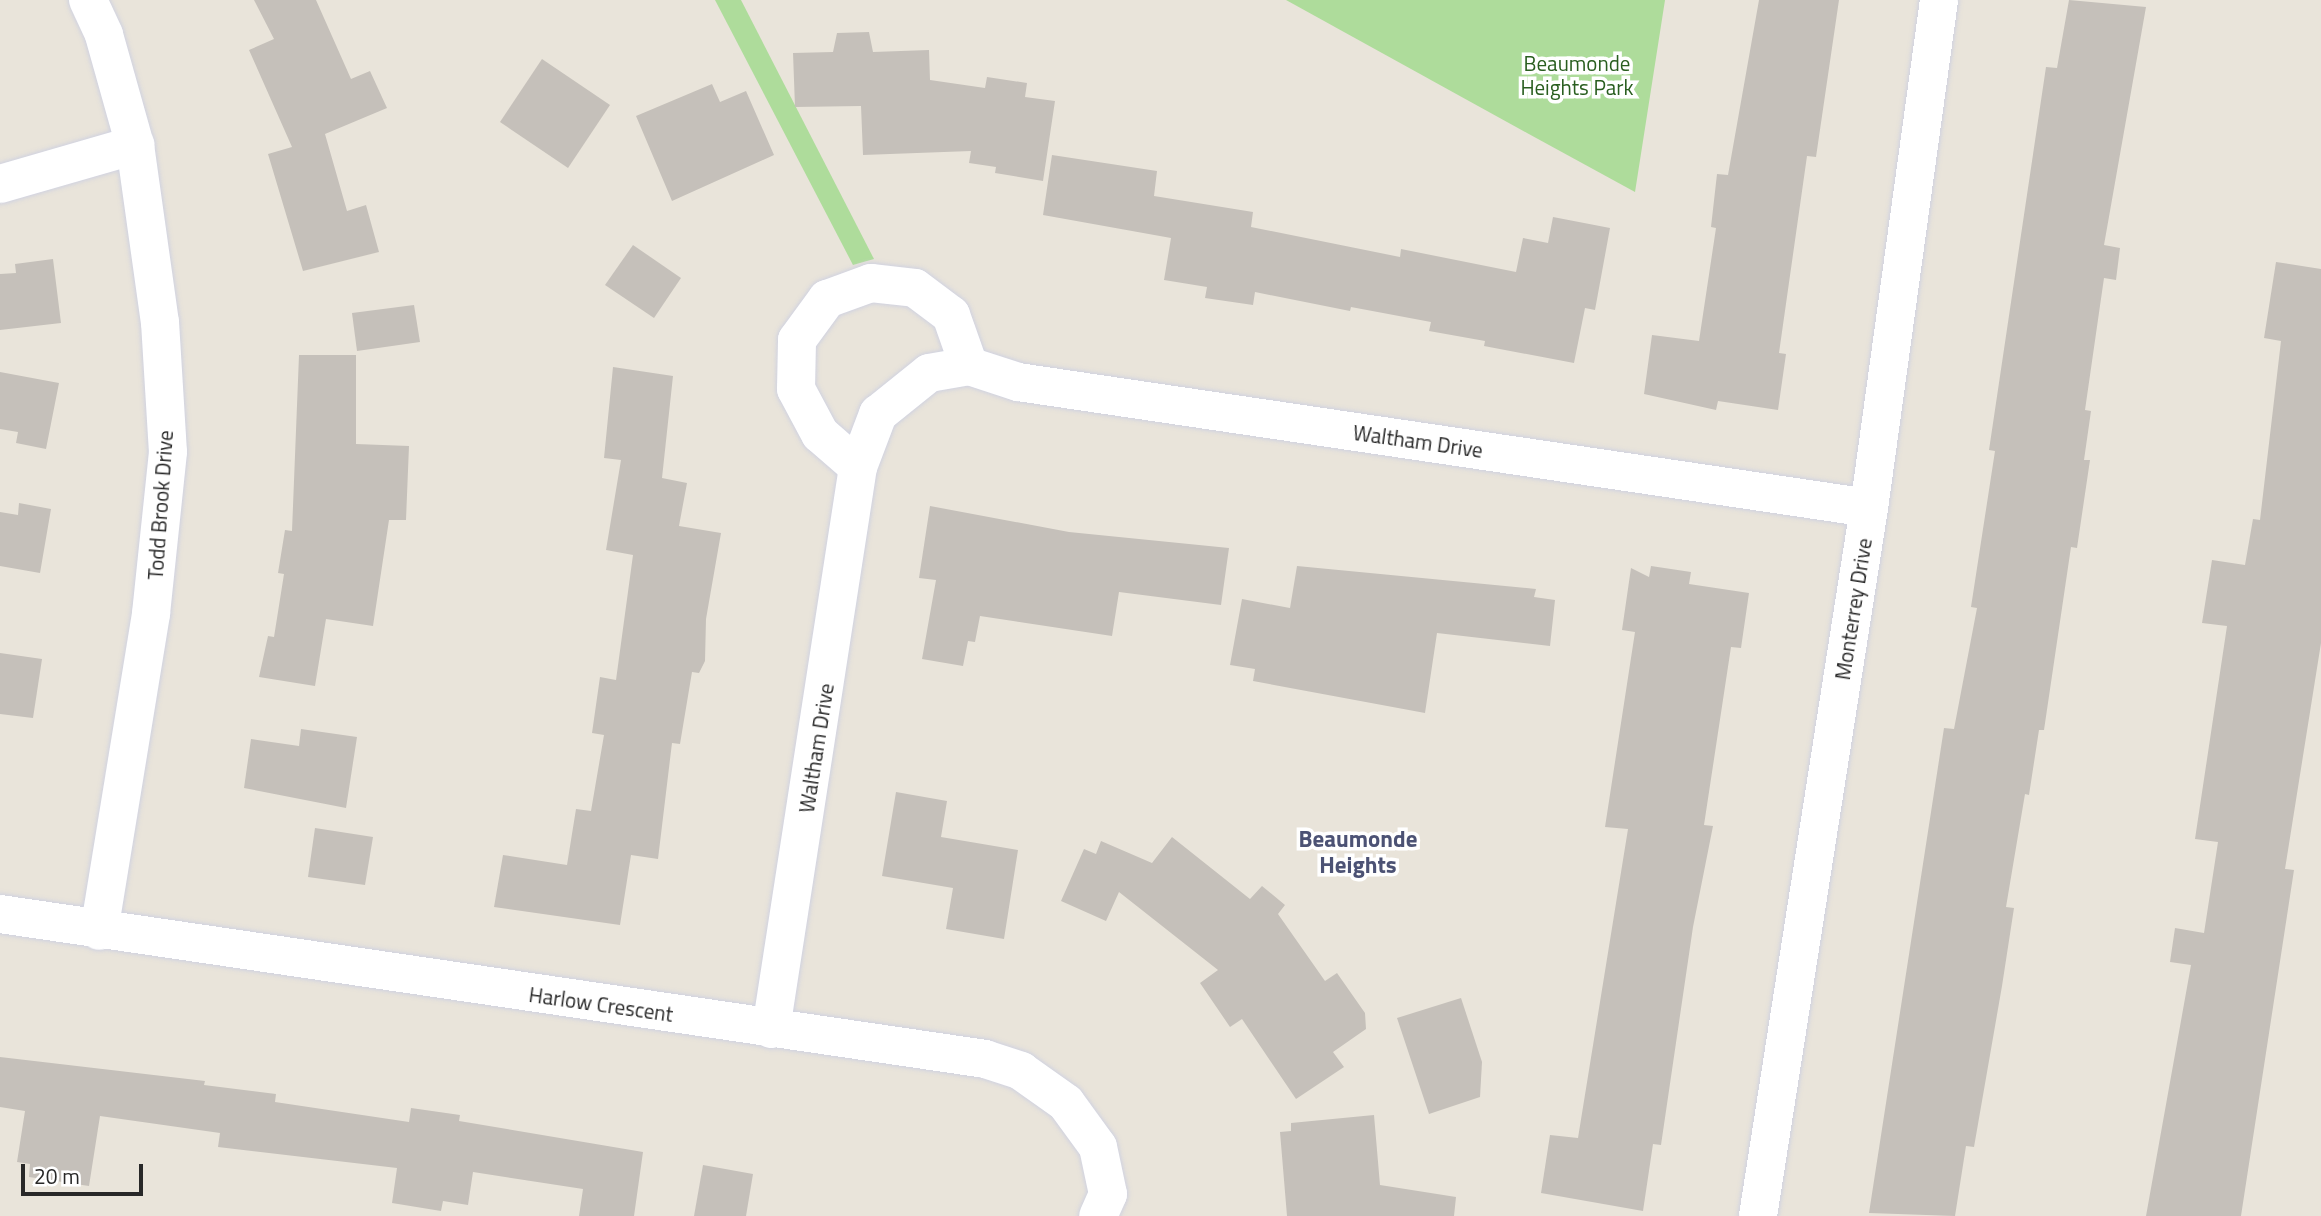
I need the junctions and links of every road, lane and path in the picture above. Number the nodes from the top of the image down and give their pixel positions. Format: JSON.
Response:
{"nodes":[{"id":1,"x":88,"y":0,"type":"edge"},
{"id":2,"x":1939,"y":0,"type":"edge"},
{"id":3,"x":135,"y":145,"type":"junction"},
{"id":4,"x":0,"y":184,"type":"edge"},
{"id":5,"x":969,"y":366,"type":"junction"},
{"id":6,"x":858,"y":467,"type":"junction"},
{"id":7,"x":1869,"y":508,"type":"junction"},
{"id":8,"x":0,"y":914,"type":"edge"},
{"id":9,"x":99,"y":931,"type":"junction"},
{"id":10,"x":771,"y":1029,"type":"junction"},
{"id":11,"x":1098,"y":1216,"type":"edge"},
{"id":12,"x":1758,"y":1216,"type":"edge"}],
"edges":[{"from":1,"to":3,"type":"street","name":"Todd Brook Drive"},
{"from":2,"to":7,"type":"street","name":"Monterrey Drive"},
{"from":3,"to":4,"type":"street"},
{"from":3,"to":9,"type":"street","name":"Todd Brook Drive"},
{"from":5,"to":6,"type":"street","name":"Waltham Drive"},
{"from":5,"to":6,"type":"street"},
{"from":5,"to":7,"type":"street","name":"Waltham Drive"},
{"from":6,"to":10,"type":"street","name":"Waltham Drive"},
{"from":7,"to":12,"type":"street","name":"Monterrey Drive"},
{"from":8,"to":9,"type":"street","name":"Harlow Crescent"},
{"from":9,"to":10,"type":"street","name":"Harlow Crescent"},
{"from":10,"to":11,"type":"street","name":"Harlow Crescent"}]}
